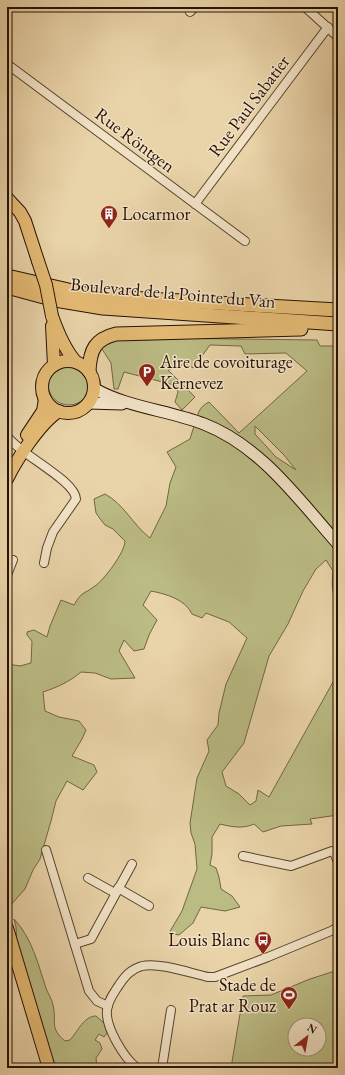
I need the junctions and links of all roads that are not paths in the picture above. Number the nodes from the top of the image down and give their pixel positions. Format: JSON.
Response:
{"nodes":[{"id":1,"x":305,"y":7,"type":"edge"},
{"id":2,"x":328,"y":27,"type":"junction"},
{"id":3,"x":338,"y":37,"type":"edge"},
{"id":4,"x":7,"y":64,"type":"edge"},
{"id":5,"x":7,"y":198,"type":"edge"},
{"id":6,"x":195,"y":204,"type":"junction"},
{"id":7,"x":7,"y":209,"type":"edge"},
{"id":8,"x":30,"y":238,"type":"junction"},
{"id":9,"x":245,"y":241,"type":"dead end"},
{"id":10,"x":7,"y":270,"type":"edge"},
{"id":11,"x":7,"y":276,"type":"edge"},
{"id":12,"x":7,"y":287,"type":"edge"},
{"id":13,"x":86,"y":294,"type":"junction"},
{"id":14,"x":338,"y":310,"type":"edge"},
{"id":15,"x":52,"y":316,"type":"junction"},
{"id":16,"x":338,"y":325,"type":"edge"},
{"id":17,"x":75,"y":361,"type":"junction"},
{"id":18,"x":54,"y":365,"type":"junction"},
{"id":19,"x":89,"y":371,"type":"junction"},
{"id":20,"x":95,"y":389,"type":"junction"},
{"id":21,"x":45,"y":399,"type":"junction"},
{"id":22,"x":89,"y":403,"type":"junction"},
{"id":23,"x":134,"y":405,"type":"junction"},
{"id":24,"x":59,"y":411,"type":"junction"},
{"id":25,"x":7,"y":436,"type":"edge"},
{"id":26,"x":21,"y":449,"type":"junction"},
{"id":27,"x":7,"y":467,"type":"edge"},
{"id":28,"x":7,"y":479,"type":"edge"},
{"id":29,"x":338,"y":544,"type":"edge"},
{"id":30,"x":13,"y":560,"type":"dead end"},
{"id":31,"x":44,"y":563,"type":"dead end"},
{"id":32,"x":7,"y":576,"type":"edge"},
{"id":33,"x":46,"y":850,"type":"dead end"},
{"id":34,"x":243,"y":856,"type":"dead end"},
{"id":35,"x":338,"y":862,"type":"edge"},
{"id":36,"x":132,"y":864,"type":"dead end"},
{"id":37,"x":88,"y":878,"type":"dead end"},
{"id":38,"x":117,"y":890,"type":"junction"},
{"id":39,"x":149,"y":906,"type":"dead end"},
{"id":40,"x":338,"y":927,"type":"edge"},
{"id":41,"x":7,"y":928,"type":"edge"},
{"id":42,"x":75,"y":944,"type":"junction"},
{"id":43,"x":108,"y":1006,"type":"junction"},
{"id":44,"x":171,"y":1010,"type":"dead end"},
{"id":45,"x":49,"y":1068,"type":"edge"},
{"id":46,"x":137,"y":1068,"type":"edge"},
{"id":47,"x":162,"y":1068,"type":"edge"}],
"edges":[{"from":1,"to":2,"type":"street"},
{"from":2,"to":3,"type":"street"},
{"from":2,"to":6,"type":"street","name":"Rue Paul Sabatier"},
{"from":4,"to":6,"type":"street","name":"Rue Röntgen"},
{"from":5,"to":8,"type":"main road"},
{"from":6,"to":9,"type":"street","name":"Rue Röntgen"},
{"from":7,"to":8,"type":"main road"},
{"from":8,"to":15,"type":"main road","bridge":true},
{"from":10,"to":13,"type":"highway"},
{"from":11,"to":13,"type":"highway","name":"Boulevard de la Pointe du Van"},
{"from":12,"to":16,"type":"highway","name":"Boulevard de la Pointe du Van"},
{"from":13,"to":14,"type":"highway","name":"Boulevard de la Pointe du Van"},
{"from":15,"to":17,"type":"main road"},
{"from":15,"to":18,"type":"main road"},
{"from":16,"to":19,"type":"highway"},
{"from":17,"to":18,"type":"main road"},
{"from":17,"to":19,"type":"main road"},
{"from":18,"to":21,"type":"main road"},
{"from":19,"to":20,"type":"main road"},
{"from":20,"to":22,"type":"main road"},
{"from":20,"to":23,"type":"main road"},
{"from":21,"to":24,"type":"main road"},
{"from":21,"to":26,"type":"main road"},
{"from":22,"to":23,"type":"main road"},
{"from":22,"to":24,"type":"main road"},
{"from":23,"to":29,"type":"main road"},
{"from":24,"to":26,"type":"main road"},
{"from":25,"to":26,"type":"street"},
{"from":26,"to":27,"type":"main road"},
{"from":26,"to":28,"type":"main road"},
{"from":26,"to":31,"type":"street"},
{"from":30,"to":32,"type":"street"},
{"from":33,"to":42,"type":"street"},
{"from":34,"to":35,"type":"street"},
{"from":36,"to":38,"type":"street"},
{"from":37,"to":38,"type":"street"},
{"from":38,"to":39,"type":"street"},
{"from":38,"to":42,"type":"street"},
{"from":40,"to":43,"type":"street"},
{"from":41,"to":45,"type":"main road"},
{"from":42,"to":43,"type":"street"},
{"from":43,"to":46,"type":"street"},
{"from":44,"to":47,"type":"street"}]}
